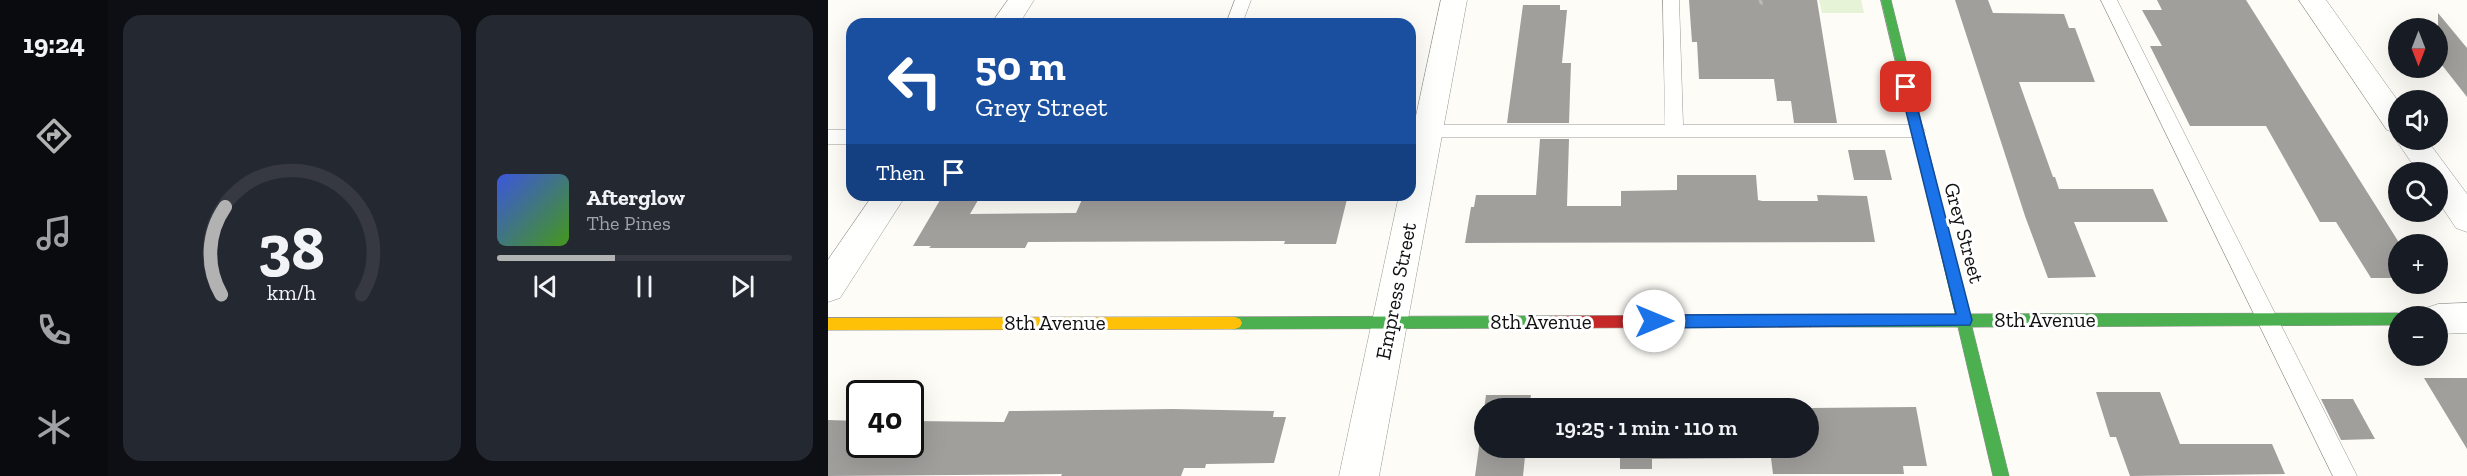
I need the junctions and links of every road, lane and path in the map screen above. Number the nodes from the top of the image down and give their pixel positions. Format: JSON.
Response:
{"nodes":[{"id":1,"x":1021,"y":0,"type":"edge"},
{"id":2,"x":1243,"y":0,"type":"edge"},
{"id":3,"x":1454,"y":0,"type":"edge"},
{"id":4,"x":1671,"y":0,"type":"edge"},
{"id":5,"x":1760,"y":0,"type":"edge"},
{"id":6,"x":1886,"y":0,"type":"edge"},
{"id":7,"x":2109,"y":0,"type":"edge"},
{"id":8,"x":2312,"y":0,"type":"edge"},
{"id":9,"x":1765,"y":3,"type":"dead end"},
{"id":10,"x":1009,"y":18,"type":"edge"},
{"id":11,"x":1236,"y":18,"type":"edge"},
{"id":12,"x":2388,"y":108,"type":"edge"},
{"id":13,"x":1674,"y":130,"type":"junction"},
{"id":14,"x":1916,"y":131,"type":"junction"},
{"id":15,"x":1419,"y":132,"type":"edge"},
{"id":16,"x":828,"y":137,"type":"edge"},
{"id":17,"x":846,"y":137,"type":"edge"},
{"id":18,"x":1416,"y":152,"type":"edge"},
{"id":19,"x":2448,"y":191,"type":"edge"},
{"id":20,"x":886,"y":201,"type":"edge"},
{"id":21,"x":1409,"y":201,"type":"edge"},
{"id":22,"x":2467,"y":219,"type":"edge"},
{"id":23,"x":828,"y":288,"type":"edge"},
{"id":24,"x":2467,"y":318,"type":"edge"},
{"id":25,"x":2388,"y":319,"type":"edge"},
{"id":26,"x":2448,"y":319,"type":"edge"},
{"id":27,"x":1965,"y":320,"type":"junction"},
{"id":28,"x":2267,"y":321,"type":"junction"},
{"id":29,"x":1391,"y":322,"type":"junction"},
{"id":30,"x":828,"y":324,"type":"edge"},
{"id":31,"x":1359,"y":476,"type":"edge"},
{"id":32,"x":2001,"y":476,"type":"edge"},
{"id":33,"x":2345,"y":476,"type":"edge"}],
"edges":[{"from":1,"to":10,"type":"street"},
{"from":2,"to":11,"type":"lane"},
{"from":3,"to":15,"type":"street","name":"Empress Street"},
{"from":4,"to":13,"type":"lane"},
{"from":5,"to":9,"type":"path"},
{"from":6,"to":14,"type":"street","name":"Grey Street"},
{"from":7,"to":28,"type":"lane"},
{"from":8,"to":12,"type":"street"},
{"from":13,"to":14,"type":"lane"},
{"from":13,"to":15,"type":"lane"},
{"from":14,"to":27,"type":"street","name":"Grey Street"},
{"from":15,"to":18,"type":"street","name":"Empress Street"},
{"from":16,"to":17,"type":"lane"},
{"from":19,"to":22,"type":"street"},
{"from":20,"to":23,"type":"street"},
{"from":21,"to":29,"type":"street","name":"Empress Street"},
{"from":24,"to":26,"type":"street"},
{"from":25,"to":28,"type":"street","name":"8th Avenue"},
{"from":27,"to":28,"type":"street","name":"8th Avenue"},
{"from":27,"to":29,"type":"street","name":"8th Avenue"},
{"from":27,"to":32,"type":"street","name":"Grey Street"},
{"from":28,"to":33,"type":"lane"},
{"from":29,"to":30,"type":"street","name":"8th Avenue"},
{"from":29,"to":31,"type":"street","name":"Empress Street"}]}
